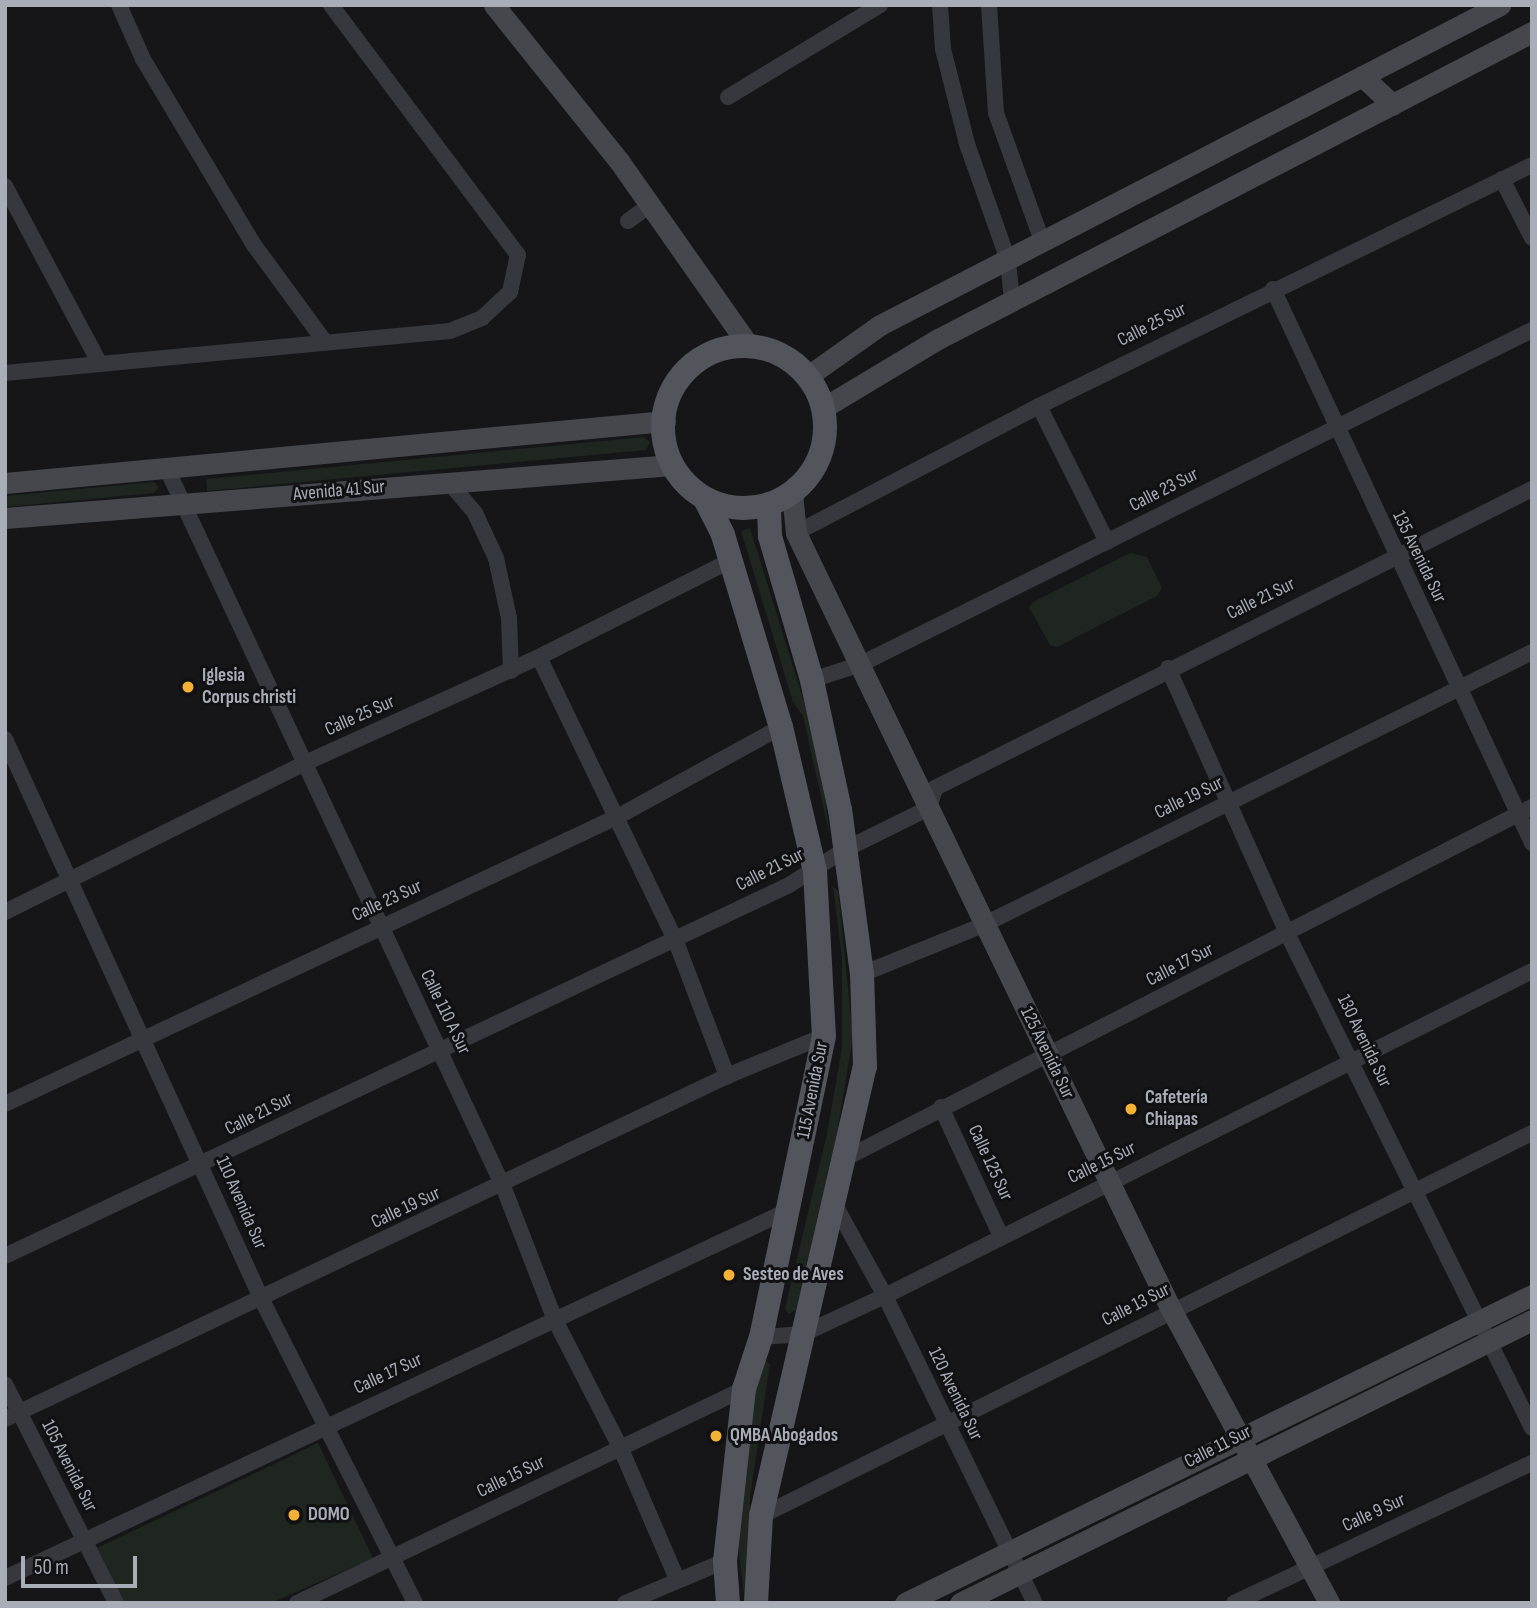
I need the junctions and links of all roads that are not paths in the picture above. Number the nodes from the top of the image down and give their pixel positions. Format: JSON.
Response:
{"nodes":[{"id":1,"x":119,"y":5,"type":"edge"},
{"id":2,"x":331,"y":5,"type":"edge"},
{"id":3,"x":494,"y":5,"type":"edge"},
{"id":4,"x":880,"y":5,"type":"edge"},
{"id":5,"x":940,"y":5,"type":"edge"},
{"id":6,"x":989,"y":5,"type":"edge"},
{"id":7,"x":1500,"y":5,"type":"edge"},
{"id":8,"x":1532,"y":32,"type":"edge"},
{"id":9,"x":1362,"y":76,"type":"junction"},
{"id":10,"x":728,"y":97,"type":"dead end"},
{"id":11,"x":1393,"y":106,"type":"junction"},
{"id":12,"x":1532,"y":165,"type":"edge"},
{"id":13,"x":1502,"y":179,"type":"junction"},
{"id":14,"x":5,"y":186,"type":"edge"},
{"id":15,"x":651,"y":204,"type":"junction"},
{"id":16,"x":628,"y":221,"type":"dead end"},
{"id":17,"x":1532,"y":238,"type":"edge"},
{"id":18,"x":1042,"y":241,"type":"junction"},
{"id":19,"x":1008,"y":260,"type":"junction"},
{"id":20,"x":1273,"y":289,"type":"junction"},
{"id":21,"x":1012,"y":301,"type":"junction"},
{"id":22,"x":1532,"y":330,"type":"edge"},
{"id":23,"x":325,"y":342,"type":"junction"},
{"id":24,"x":749,"y":346,"type":"junction"},
{"id":25,"x":100,"y":364,"type":"junction"},
{"id":26,"x":5,"y":373,"type":"edge"},
{"id":27,"x":808,"y":376,"type":"junction"},
{"id":28,"x":1039,"y":406,"type":"junction"},
{"id":29,"x":823,"y":408,"type":"junction"},
{"id":30,"x":665,"y":421,"type":"junction"},
{"id":31,"x":1334,"y":429,"type":"junction"},
{"id":32,"x":672,"y":465,"type":"junction"},
{"id":33,"x":166,"y":467,"type":"junction"},
{"id":34,"x":448,"y":481,"type":"junction"},
{"id":35,"x":5,"y":483,"type":"edge"},
{"id":36,"x":1532,"y":489,"type":"edge"},
{"id":37,"x":792,"y":493,"type":"junction"},
{"id":38,"x":706,"y":501,"type":"junction"},
{"id":39,"x":769,"y":504,"type":"junction"},
{"id":40,"x":182,"y":505,"type":"junction"},
{"id":41,"x":5,"y":518,"type":"edge"},
{"id":42,"x":796,"y":533,"type":"junction"},
{"id":43,"x":1107,"y":542,"type":"junction"},
{"id":44,"x":1395,"y":556,"type":"junction"},
{"id":45,"x":732,"y":560,"type":"junction"},
{"id":46,"x":1532,"y":652,"type":"edge"},
{"id":47,"x":539,"y":657,"type":"junction"},
{"id":48,"x":861,"y":664,"type":"junction"},
{"id":49,"x":1168,"y":668,"type":"junction"},
{"id":50,"x":511,"y":671,"type":"junction"},
{"id":51,"x":812,"y":680,"type":"junction"},
{"id":52,"x":1459,"y":688,"type":"junction"},
{"id":53,"x":781,"y":727,"type":"junction"},
{"id":54,"x":5,"y":739,"type":"edge"},
{"id":55,"x":303,"y":764,"type":"junction"},
{"id":56,"x":1225,"y":804,"type":"junction"},
{"id":57,"x":929,"y":808,"type":"junction"},
{"id":58,"x":1525,"y":810,"type":"edge"},
{"id":59,"x":619,"y":816,"type":"junction"},
{"id":60,"x":1532,"y":842,"type":"edge"},
{"id":61,"x":846,"y":849,"type":"junction"},
{"id":62,"x":815,"y":871,"type":"junction"},
{"id":63,"x":71,"y":878,"type":"junction"},
{"id":64,"x":5,"y":912,"type":"edge"},
{"id":65,"x":985,"y":924,"type":"junction"},
{"id":66,"x":379,"y":927,"type":"junction"},
{"id":67,"x":1287,"y":933,"type":"junction"},
{"id":68,"x":676,"y":939,"type":"junction"},
{"id":69,"x":1532,"y":971,"type":"edge"},
{"id":70,"x":862,"y":974,"type":"junction"},
{"id":71,"x":824,"y":1036,"type":"junction"},
{"id":72,"x":143,"y":1038,"type":"junction"},
{"id":73,"x":439,"y":1048,"type":"junction"},
{"id":74,"x":1048,"y":1055,"type":"junction"},
{"id":75,"x":1350,"y":1063,"type":"junction"},
{"id":76,"x":727,"y":1076,"type":"junction"},
{"id":77,"x":5,"y":1104,"type":"edge"},
{"id":78,"x":941,"y":1107,"type":"junction"},
{"id":79,"x":1532,"y":1133,"type":"edge"},
{"id":80,"x":846,"y":1158,"type":"junction"},
{"id":81,"x":202,"y":1167,"type":"junction"},
{"id":82,"x":1110,"y":1182,"type":"junction"},
{"id":83,"x":503,"y":1186,"type":"junction"},
{"id":84,"x":1415,"y":1193,"type":"junction"},
{"id":85,"x":835,"y":1205,"type":"junction"},
{"id":86,"x":789,"y":1210,"type":"junction"},
{"id":87,"x":1001,"y":1236,"type":"junction"},
{"id":88,"x":5,"y":1256,"type":"edge"},
{"id":89,"x":1532,"y":1295,"type":"edge"},
{"id":90,"x":885,"y":1296,"type":"junction"},
{"id":91,"x":261,"y":1298,"type":"junction"},
{"id":92,"x":1172,"y":1311,"type":"junction"},
{"id":93,"x":555,"y":1320,"type":"junction"},
{"id":94,"x":1532,"y":1320,"type":"edge"},
{"id":95,"x":1478,"y":1322,"type":"junction"},
{"id":96,"x":803,"y":1334,"type":"junction"},
{"id":97,"x":761,"y":1337,"type":"junction"},
{"id":98,"x":1488,"y":1342,"type":"junction"},
{"id":99,"x":5,"y":1384,"type":"edge"},
{"id":100,"x":744,"y":1389,"type":"junction"},
{"id":101,"x":12,"y":1416,"type":"edge"},
{"id":102,"x":947,"y":1425,"type":"junction"},
{"id":103,"x":324,"y":1426,"type":"junction"},
{"id":104,"x":1532,"y":1428,"type":"edge"},
{"id":105,"x":1242,"y":1434,"type":"junction"},
{"id":106,"x":621,"y":1449,"type":"junction"},
{"id":107,"x":1252,"y":1455,"type":"junction"},
{"id":108,"x":1532,"y":1463,"type":"edge"},
{"id":109,"x":761,"y":1516,"type":"junction"},
{"id":110,"x":83,"y":1541,"type":"junction"},
{"id":111,"x":1011,"y":1552,"type":"junction"},
{"id":112,"x":393,"y":1556,"type":"junction"},
{"id":113,"x":725,"y":1561,"type":"junction"},
{"id":114,"x":1312,"y":1565,"type":"junction"},
{"id":115,"x":1021,"y":1574,"type":"junction"},
{"id":116,"x":5,"y":1578,"type":"edge"},
{"id":117,"x":677,"y":1579,"type":"junction"},
{"id":118,"x":116,"y":1603,"type":"edge"},
{"id":119,"x":297,"y":1603,"type":"edge"},
{"id":120,"x":415,"y":1603,"type":"edge"},
{"id":121,"x":625,"y":1603,"type":"edge"},
{"id":122,"x":728,"y":1603,"type":"edge"},
{"id":123,"x":756,"y":1603,"type":"edge"},
{"id":124,"x":905,"y":1603,"type":"edge"},
{"id":125,"x":960,"y":1603,"type":"edge"},
{"id":126,"x":1035,"y":1603,"type":"edge"},
{"id":127,"x":1234,"y":1603,"type":"edge"},
{"id":128,"x":1329,"y":1603,"type":"edge"}],
"edges":[{"from":1,"to":23,"type":"street"},
{"from":2,"to":23,"type":"street"},
{"from":3,"to":15,"type":"main road"},
{"from":4,"to":10,"type":"street"},
{"from":5,"to":19,"type":"street"},
{"from":6,"to":18,"type":"street"},
{"from":7,"to":9,"type":"main road"},
{"from":8,"to":11,"type":"main road"},
{"from":9,"to":11,"type":"main road"},
{"from":9,"to":18,"type":"main road"},
{"from":11,"to":21,"type":"main road"},
{"from":12,"to":13,"type":"street","name":"Calle 25 Sur"},
{"from":13,"to":17,"type":"street"},
{"from":13,"to":20,"type":"street","name":"Calle 25 Sur"},
{"from":14,"to":25,"type":"street"},
{"from":15,"to":16,"type":"street"},
{"from":15,"to":24,"type":"main road"},
{"from":18,"to":19,"type":"main road"},
{"from":19,"to":21,"type":"street"},
{"from":19,"to":27,"type":"main road"},
{"from":20,"to":28,"type":"street","name":"Calle 25 Sur"},
{"from":20,"to":31,"type":"street","name":"135 Avenida Sur"},
{"from":21,"to":29,"type":"main road"},
{"from":22,"to":31,"type":"street","name":"Calle 23 Sur"},
{"from":23,"to":25,"type":"street"},
{"from":24,"to":27,"type":"main road"},
{"from":24,"to":30,"type":"main road"},
{"from":25,"to":26,"type":"street"},
{"from":27,"to":29,"type":"main road"},
{"from":28,"to":42,"type":"street","name":"Calle 25 Sur"},
{"from":28,"to":43,"type":"street"},
{"from":29,"to":37,"type":"main road"},
{"from":30,"to":32,"type":"main road"},
{"from":30,"to":33,"type":"main road","name":"Avenida 41 Sur"},
{"from":31,"to":43,"type":"street","name":"Calle 23 Sur"},
{"from":31,"to":44,"type":"street","name":"135 Avenida Sur"},
{"from":32,"to":34,"type":"main road","name":"Avenida 41 Sur"},
{"from":32,"to":38,"type":"main road"},
{"from":33,"to":35,"type":"main road","name":"Avenida 41 Sur"},
{"from":33,"to":40,"type":"street","name":"Calle 110 A Sur"},
{"from":34,"to":40,"type":"main road","name":"Avenida 41 Sur"},
{"from":34,"to":50,"type":"street"},
{"from":36,"to":44,"type":"street","name":"Calle 21 Sur"},
{"from":37,"to":39,"type":"main road"},
{"from":37,"to":42,"type":"main road","name":"125 Avenida Sur"},
{"from":38,"to":39,"type":"main road"},
{"from":38,"to":45,"type":"main road","name":"115 Avenida Sur"},
{"from":39,"to":51,"type":"main road"},
{"from":40,"to":41,"type":"main road","name":"Avenida 41 Sur"},
{"from":40,"to":55,"type":"street","name":"Calle 110 A Sur"},
{"from":42,"to":48,"type":"main road","name":"125 Avenida Sur"},
{"from":43,"to":48,"type":"street","name":"Calle 23 Sur"},
{"from":44,"to":49,"type":"street","name":"Calle 21 Sur"},
{"from":44,"to":52,"type":"street","name":"135 Avenida Sur"},
{"from":45,"to":47,"type":"street","name":"Calle 25 Sur"},
{"from":45,"to":53,"type":"main road","name":"115 Avenida Sur"},
{"from":46,"to":52,"type":"street","name":"Calle 19 Sur"},
{"from":47,"to":50,"type":"street","name":"Calle 25 Sur"},
{"from":47,"to":59,"type":"street"},
{"from":48,"to":51,"type":"street","name":"Calle 23 Sur"},
{"from":48,"to":57,"type":"main road","name":"125 Avenida Sur"},
{"from":49,"to":56,"type":"street","name":"130 Avenida Sur"},
{"from":49,"to":57,"type":"street","name":"Calle 21 Sur"},
{"from":50,"to":55,"type":"street","name":"Calle 25 Sur"},
{"from":51,"to":61,"type":"main road"},
{"from":52,"to":56,"type":"street","name":"Calle 19 Sur"},
{"from":52,"to":58,"type":"street","name":"135 Avenida Sur"},
{"from":53,"to":59,"type":"street","name":"Calle 23 Sur"},
{"from":53,"to":62,"type":"main road","name":"115 Avenida Sur"},
{"from":54,"to":63,"type":"street","name":"110 Avenida Sur"},
{"from":55,"to":63,"type":"street","name":"Calle 25 Sur"},
{"from":55,"to":66,"type":"street","name":"Calle 110 A Sur"},
{"from":56,"to":65,"type":"street","name":"Calle 19 Sur"},
{"from":56,"to":67,"type":"street","name":"130 Avenida Sur"},
{"from":57,"to":61,"type":"street","name":"Calle 21 Sur"},
{"from":57,"to":65,"type":"main road","name":"125 Avenida Sur"},
{"from":58,"to":60,"type":"street","name":"135 Avenida Sur"},
{"from":58,"to":67,"type":"street","name":"Calle 17 Sur"},
{"from":59,"to":66,"type":"street","name":"Calle 23 Sur"},
{"from":59,"to":68,"type":"street"},
{"from":61,"to":62,"type":"street","name":"Calle 21 Sur"},
{"from":61,"to":70,"type":"main road"},
{"from":62,"to":68,"type":"street","name":"Calle 21 Sur"},
{"from":62,"to":71,"type":"main road","name":"115 Avenida Sur"},
{"from":63,"to":64,"type":"street","name":"Calle 25 Sur"},
{"from":63,"to":72,"type":"street","name":"110 Avenida Sur"},
{"from":65,"to":70,"type":"street","name":"Calle 19 Sur"},
{"from":65,"to":74,"type":"main road","name":"125 Avenida Sur"},
{"from":66,"to":72,"type":"street","name":"Calle 23 Sur"},
{"from":66,"to":73,"type":"street","name":"Calle 110 A Sur"},
{"from":67,"to":74,"type":"street","name":"Calle 17 Sur"},
{"from":67,"to":75,"type":"street","name":"130 Avenida Sur"},
{"from":68,"to":73,"type":"street","name":"Calle 21 Sur"},
{"from":68,"to":76,"type":"street"},
{"from":69,"to":75,"type":"street","name":"Calle 15 Sur"},
{"from":70,"to":80,"type":"main road"},
{"from":71,"to":76,"type":"street","name":"Calle 19 Sur"},
{"from":71,"to":86,"type":"main road","name":"115 Avenida Sur"},
{"from":72,"to":77,"type":"street","name":"Calle 23 Sur"},
{"from":72,"to":81,"type":"street","name":"110 Avenida Sur"},
{"from":73,"to":81,"type":"street","name":"Calle 21 Sur"},
{"from":73,"to":83,"type":"street","name":"Calle 110 A Sur"},
{"from":74,"to":78,"type":"street","name":"Calle 17 Sur"},
{"from":74,"to":82,"type":"main road","name":"125 Avenida Sur"},
{"from":75,"to":82,"type":"street","name":"Calle 15 Sur"},
{"from":75,"to":84,"type":"street","name":"130 Avenida Sur"},
{"from":76,"to":83,"type":"street","name":"Calle 19 Sur"},
{"from":78,"to":80,"type":"street","name":"Calle 17 Sur"},
{"from":78,"to":87,"type":"street","name":"Calle 125 Sur"},
{"from":79,"to":84,"type":"street","name":"Calle 13 Sur"},
{"from":80,"to":85,"type":"main road"},
{"from":81,"to":88,"type":"street","name":"Calle 21 Sur"},
{"from":81,"to":91,"type":"street","name":"110 Avenida Sur"},
{"from":82,"to":87,"type":"street","name":"Calle 15 Sur"},
{"from":82,"to":92,"type":"main road","name":"125 Avenida Sur"},
{"from":83,"to":91,"type":"street","name":"Calle 19 Sur"},
{"from":83,"to":93,"type":"street","name":"Calle 110 A Sur"},
{"from":84,"to":92,"type":"street","name":"Calle 13 Sur"},
{"from":84,"to":95,"type":"street","name":"130 Avenida Sur"},
{"from":85,"to":90,"type":"street","name":"120 Avenida Sur"},
{"from":85,"to":96,"type":"main road"},
{"from":86,"to":93,"type":"street","name":"Calle 17 Sur"},
{"from":86,"to":97,"type":"main road","name":"115 Avenida Sur"},
{"from":87,"to":90,"type":"street","name":"Calle 15 Sur"},
{"from":89,"to":95,"type":"main road","name":"Calle 11 Sur"},
{"from":90,"to":96,"type":"street","name":"Calle 15 Sur"},
{"from":90,"to":102,"type":"street","name":"120 Avenida Sur"},
{"from":91,"to":101,"type":"street","name":"Calle 19 Sur"},
{"from":91,"to":103,"type":"street","name":"110 Avenida Sur"},
{"from":92,"to":102,"type":"street","name":"Calle 13 Sur"},
{"from":92,"to":105,"type":"main road","name":"125 Avenida Sur"},
{"from":93,"to":103,"type":"street","name":"Calle 17 Sur"},
{"from":93,"to":106,"type":"street","name":"Calle 110 A Sur"},
{"from":94,"to":98,"type":"main road","name":"Calle 11 Sur"},
{"from":95,"to":98,"type":"street","name":"130 Avenida Sur"},
{"from":95,"to":105,"type":"main road","name":"Calle 11 Sur"},
{"from":96,"to":97,"type":"street","name":"Calle 15 Sur"},
{"from":96,"to":109,"type":"main road"},
{"from":97,"to":100,"type":"main road","name":"115 Avenida Sur"},
{"from":98,"to":104,"type":"street","name":"130 Avenida Sur"},
{"from":98,"to":107,"type":"main road","name":"Calle 11 Sur"},
{"from":99,"to":101,"type":"street","name":"105 Avenida Sur"},
{"from":100,"to":106,"type":"street","name":"Calle 15 Sur"},
{"from":100,"to":113,"type":"main road","name":"115 Avenida Sur"},
{"from":101,"to":110,"type":"street","name":"105 Avenida Sur"},
{"from":102,"to":109,"type":"street","name":"Calle 13 Sur"},
{"from":102,"to":111,"type":"street","name":"120 Avenida Sur"},
{"from":103,"to":110,"type":"street","name":"Calle 17 Sur"},
{"from":103,"to":112,"type":"street","name":"110 Avenida Sur"},
{"from":105,"to":107,"type":"main road","name":"125 Avenida Sur"},
{"from":105,"to":111,"type":"main road","name":"Calle 11 Sur"},
{"from":106,"to":112,"type":"street","name":"Calle 15 Sur"},
{"from":106,"to":117,"type":"street","name":"Calle 110 A Sur"},
{"from":107,"to":114,"type":"main road","name":"125 Avenida Sur"},
{"from":107,"to":115,"type":"main road","name":"Calle 11 Sur"},
{"from":108,"to":114,"type":"street","name":"Calle 9 Sur"},
{"from":109,"to":123,"type":"main road"},
{"from":110,"to":116,"type":"street","name":"Calle 17 Sur"},
{"from":110,"to":118,"type":"street","name":"105 Avenida Sur"},
{"from":111,"to":115,"type":"street","name":"120 Avenida Sur"},
{"from":111,"to":124,"type":"main road","name":"Calle 11 Sur"},
{"from":112,"to":119,"type":"street","name":"Calle 15 Sur"},
{"from":112,"to":120,"type":"street","name":"110 Avenida Sur"},
{"from":113,"to":117,"type":"street"},
{"from":113,"to":122,"type":"main road","name":"115 Avenida Sur"},
{"from":114,"to":127,"type":"street","name":"Calle 9 Sur"},
{"from":114,"to":128,"type":"main road","name":"125 Avenida Sur"},
{"from":115,"to":125,"type":"main road","name":"Calle 11 Sur"},
{"from":115,"to":126,"type":"street","name":"120 Avenida Sur"},
{"from":117,"to":121,"type":"street"}]}
